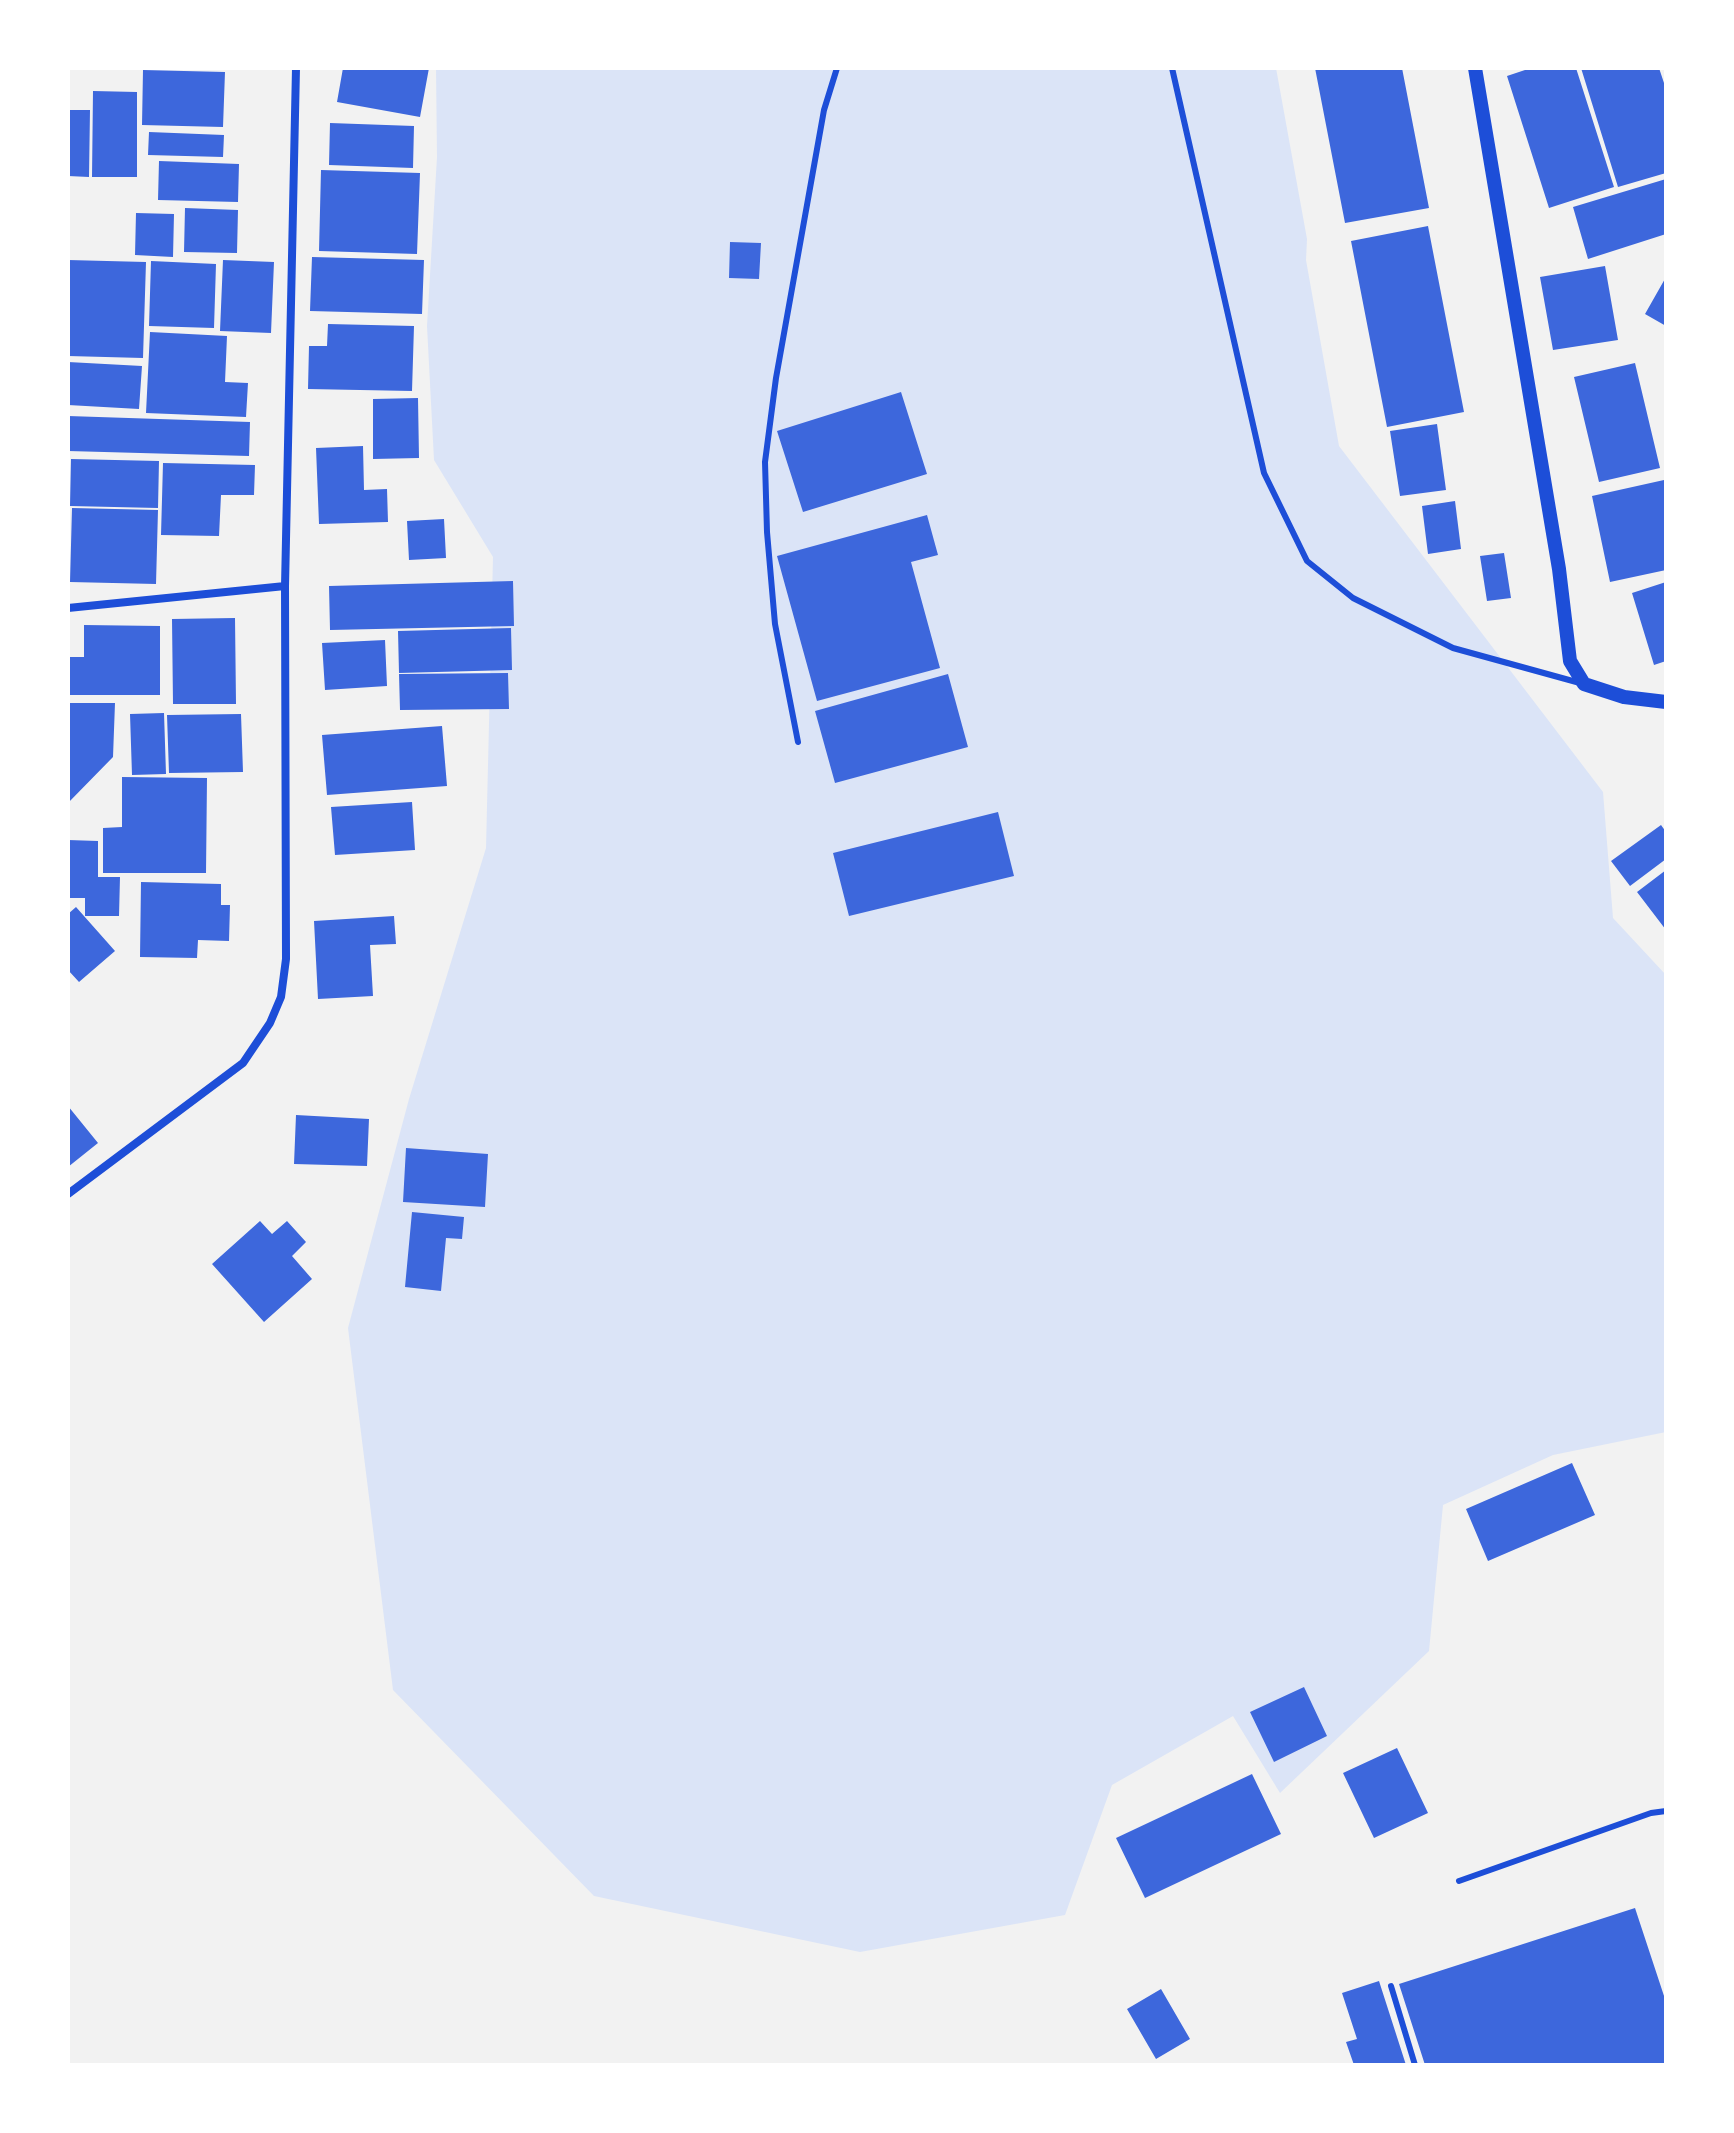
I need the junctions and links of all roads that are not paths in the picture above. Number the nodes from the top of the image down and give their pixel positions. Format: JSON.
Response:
{"nodes":[{"id":1,"x":296,"y":68,"type":"edge"},
{"id":2,"x":837,"y":68,"type":"edge"},
{"id":3,"x":1172,"y":68,"type":"edge"},
{"id":4,"x":1475,"y":68,"type":"edge"},
{"id":5,"x":285,"y":586,"type":"junction"},
{"id":6,"x":68,"y":608,"type":"edge"},
{"id":7,"x":1584,"y":684,"type":"junction"},
{"id":8,"x":1666,"y":702,"type":"edge"},
{"id":9,"x":798,"y":742,"type":"dead end"},
{"id":10,"x":68,"y":1194,"type":"edge"},
{"id":11,"x":1666,"y":1811,"type":"edge"},
{"id":12,"x":1459,"y":1881,"type":"dead end"},
{"id":13,"x":1391,"y":1986,"type":"dead end"},
{"id":14,"x":1415,"y":2065,"type":"edge"}],
"edges":[{"from":1,"to":5,"type":"street"},
{"from":2,"to":9,"type":"lane"},
{"from":3,"to":7,"type":"lane"},
{"from":4,"to":7,"type":"street"},
{"from":5,"to":6,"type":"street"},
{"from":5,"to":10,"type":"street"},
{"from":7,"to":8,"type":"street"},
{"from":11,"to":12,"type":"lane"},
{"from":13,"to":14,"type":"lane"}]}
